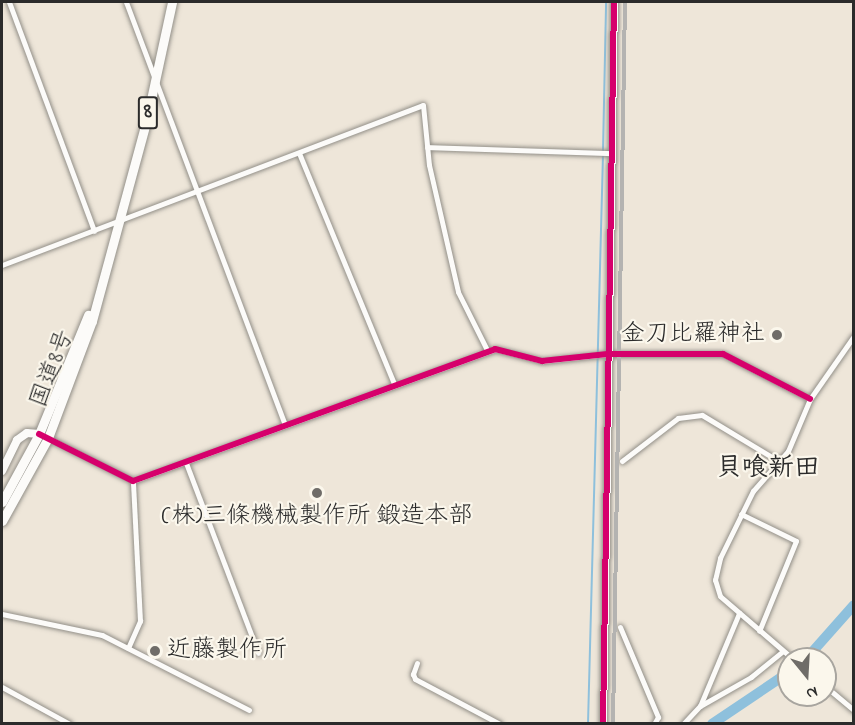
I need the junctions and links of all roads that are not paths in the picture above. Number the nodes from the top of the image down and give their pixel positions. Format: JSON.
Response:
{"nodes":[{"id":1,"x":9,"y":2,"type":"edge"},
{"id":2,"x":126,"y":2,"type":"edge"},
{"id":3,"x":172,"y":2,"type":"edge"},
{"id":4,"x":614,"y":2,"type":"edge"},
{"id":5,"x":156,"y":77,"type":"junction"},
{"id":6,"x":427,"y":147,"type":"junction"},
{"id":7,"x":299,"y":153,"type":"junction"},
{"id":8,"x":609,"y":153,"type":"junction"},
{"id":9,"x":199,"y":191,"type":"junction"},
{"id":10,"x":120,"y":223,"type":"junction"},
{"id":11,"x":94,"y":231,"type":"junction"},
{"id":12,"x":2,"y":265,"type":"edge"},
{"id":13,"x":854,"y":336,"type":"edge"},
{"id":14,"x":487,"y":350,"type":"junction"},
{"id":15,"x":608,"y":354,"type":"junction"},
{"id":16,"x":394,"y":384,"type":"junction"},
{"id":17,"x":810,"y":399,"type":"junction"},
{"id":18,"x":285,"y":425,"type":"junction"},
{"id":19,"x":44,"y":436,"type":"junction"},
{"id":20,"x":777,"y":460,"type":"junction"},
{"id":21,"x":621,"y":461,"type":"dead end"},
{"id":22,"x":186,"y":463,"type":"junction"},
{"id":23,"x":2,"y":471,"type":"edge"},
{"id":24,"x":133,"y":481,"type":"junction"},
{"id":25,"x":2,"y":502,"type":"edge"},
{"id":26,"x":741,"y":514,"type":"junction"},
{"id":27,"x":2,"y":521,"type":"edge"},
{"id":28,"x":739,"y":613,"type":"junction"},
{"id":29,"x":2,"y":614,"type":"edge"},
{"id":30,"x":620,"y":627,"type":"dead end"},
{"id":31,"x":759,"y":631,"type":"junction"},
{"id":32,"x":778,"y":647,"type":"edge"},
{"id":33,"x":128,"y":648,"type":"junction"},
{"id":34,"x":258,"y":652,"type":"dead end"},
{"id":35,"x":777,"y":657,"type":"edge"},
{"id":36,"x":417,"y":663,"type":"dead end"},
{"id":37,"x":2,"y":687,"type":"edge"},
{"id":38,"x":837,"y":696,"type":"edge"},
{"id":39,"x":700,"y":706,"type":"junction"},
{"id":40,"x":249,"y":710,"type":"dead end"},
{"id":41,"x":854,"y":710,"type":"edge"},
{"id":42,"x":70,"y":723,"type":"edge"},
{"id":43,"x":500,"y":723,"type":"edge"},
{"id":44,"x":603,"y":723,"type":"edge"},
{"id":45,"x":654,"y":723,"type":"edge"},
{"id":46,"x":683,"y":723,"type":"edge"}],
"edges":[{"from":1,"to":11,"type":"street"},
{"from":2,"to":5,"type":"street"},
{"from":3,"to":5,"type":"highway","name":"国道8号","number":"8"},
{"from":4,"to":8,"type":"street"},
{"from":5,"to":9,"type":"street"},
{"from":5,"to":10,"type":"highway","name":"国道8号","number":"8"},
{"from":6,"to":7,"type":"street"},
{"from":6,"to":8,"type":"street"},
{"from":6,"to":14,"type":"street"},
{"from":7,"to":9,"type":"street"},
{"from":7,"to":16,"type":"street"},
{"from":8,"to":15,"type":"street"},
{"from":9,"to":10,"type":"street"},
{"from":9,"to":18,"type":"street"},
{"from":10,"to":11,"type":"street"},
{"from":10,"to":19,"type":"highway","name":"国道8号","number":"8"},
{"from":11,"to":12,"type":"street"},
{"from":13,"to":17,"type":"street"},
{"from":14,"to":15,"type":"street"},
{"from":14,"to":16,"type":"street"},
{"from":15,"to":17,"type":"street"},
{"from":15,"to":44,"type":"street"},
{"from":16,"to":18,"type":"street"},
{"from":17,"to":20,"type":"street"},
{"from":18,"to":22,"type":"street"},
{"from":19,"to":23,"type":"main road"},
{"from":19,"to":24,"type":"street"},
{"from":19,"to":25,"type":"highway","name":"国道8号","number":"8"},
{"from":19,"to":27,"type":"highway","name":"国道8号","number":"8"},
{"from":20,"to":21,"type":"street"},
{"from":20,"to":26,"type":"street"},
{"from":22,"to":24,"type":"street"},
{"from":22,"to":34,"type":"street"},
{"from":24,"to":33,"type":"street"},
{"from":26,"to":28,"type":"street"},
{"from":26,"to":31,"type":"street"},
{"from":28,"to":31,"type":"street"},
{"from":28,"to":39,"type":"street"},
{"from":29,"to":33,"type":"street"},
{"from":30,"to":45,"type":"street"},
{"from":31,"to":32,"type":"street"},
{"from":33,"to":40,"type":"street"},
{"from":35,"to":39,"type":"street"},
{"from":36,"to":43,"type":"street"},
{"from":37,"to":42,"type":"street"},
{"from":38,"to":41,"type":"street"},
{"from":39,"to":46,"type":"street"}]}
